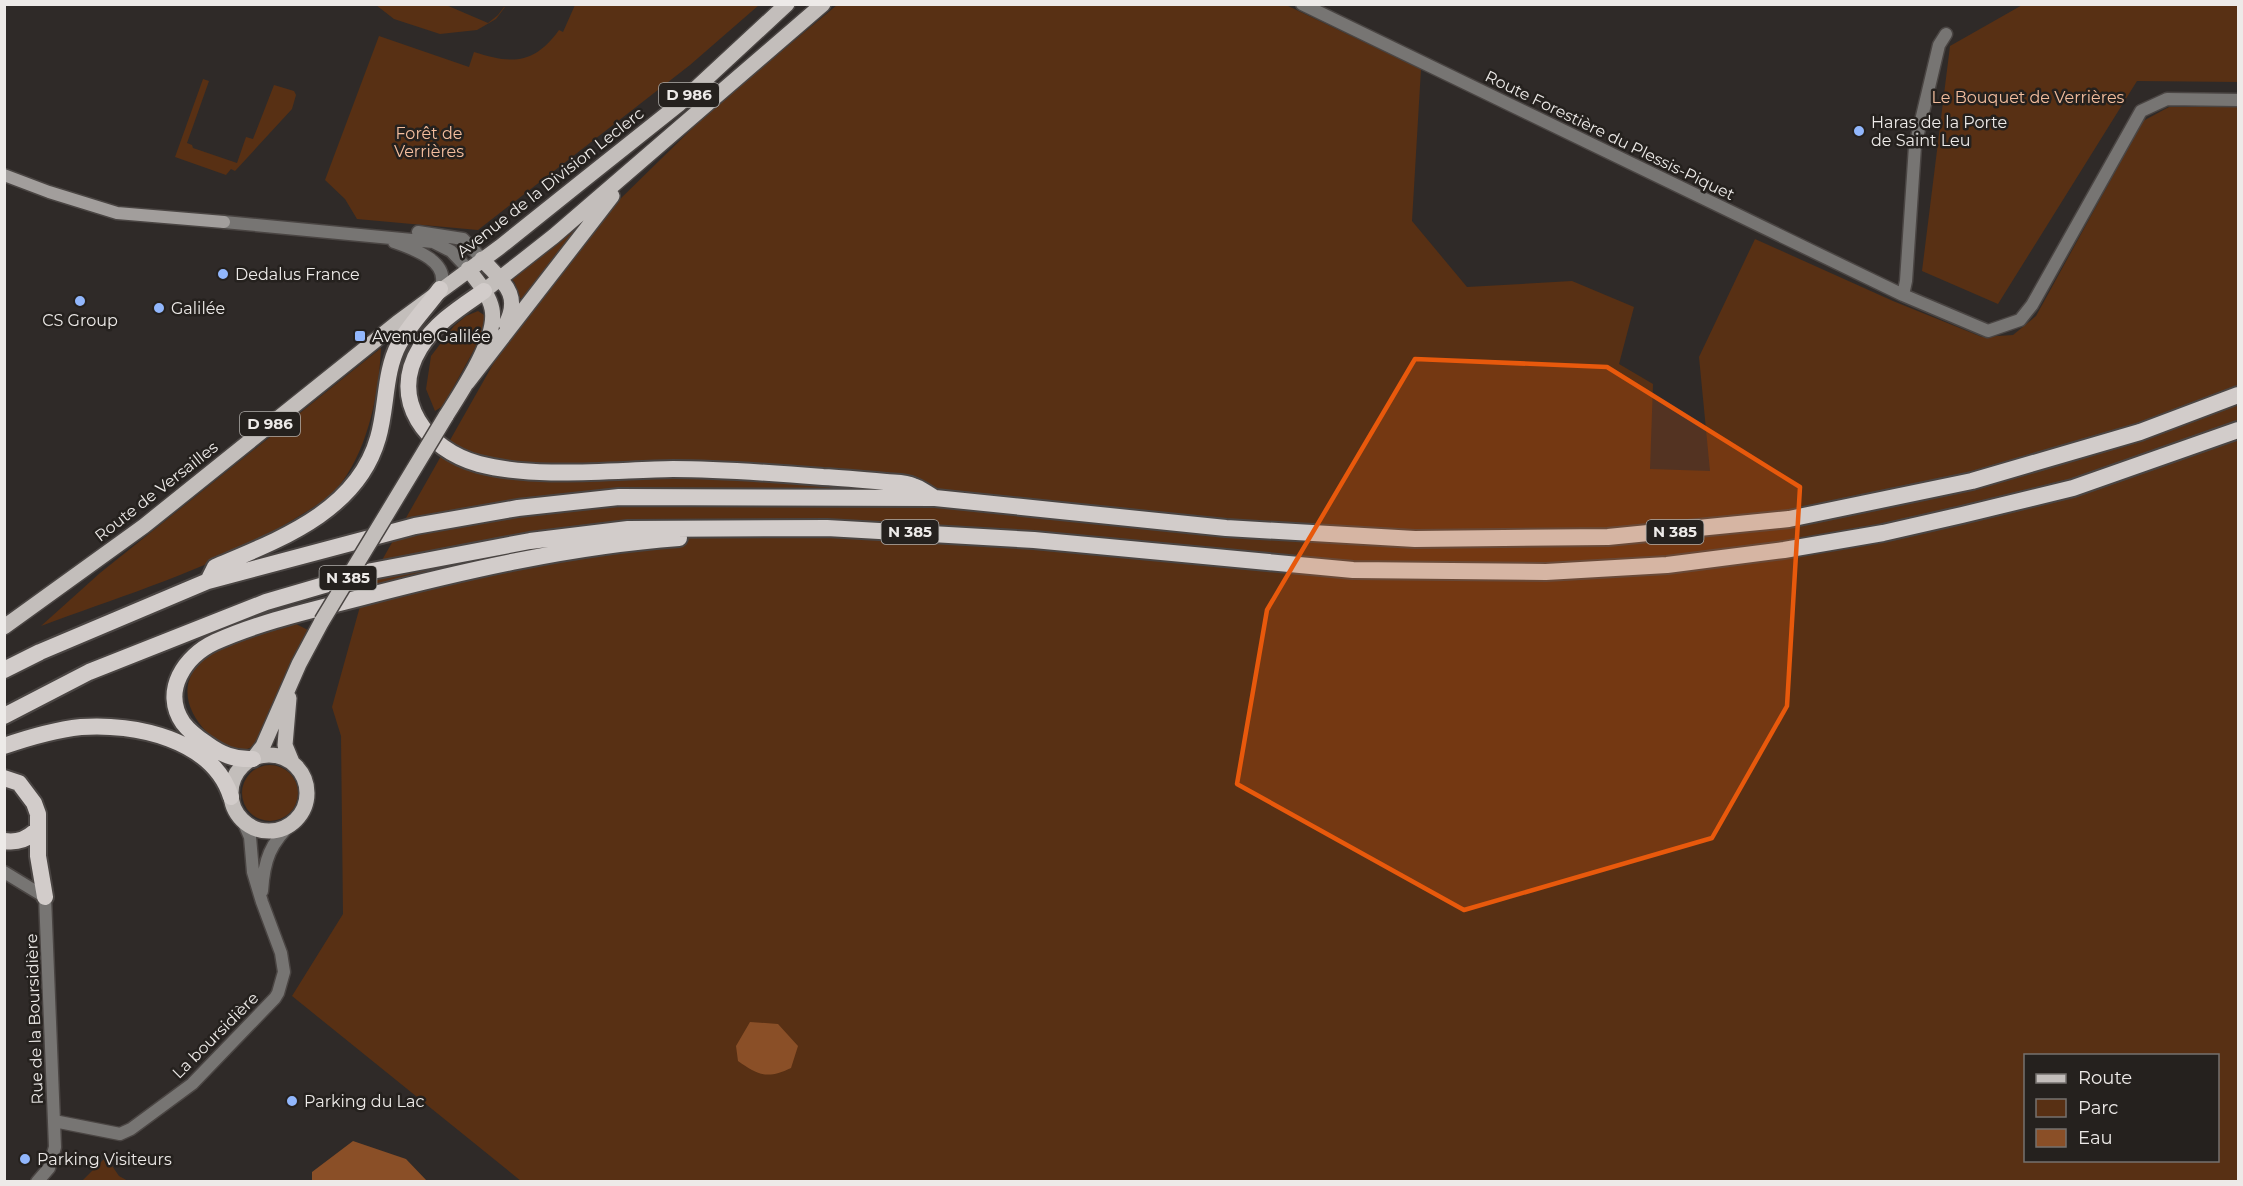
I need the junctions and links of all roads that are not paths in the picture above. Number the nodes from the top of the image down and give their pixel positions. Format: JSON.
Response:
{"nodes":[{"id":1,"x":787,"y":4,"type":"edge"},
{"id":2,"x":823,"y":4,"type":"edge"},
{"id":3,"x":1302,"y":4,"type":"edge"},
{"id":4,"x":1946,"y":34,"type":"dead end"},
{"id":5,"x":2238,"y":100,"type":"edge"},
{"id":6,"x":650,"y":153,"type":"junction"},
{"id":7,"x":4,"y":175,"type":"edge"},
{"id":8,"x":225,"y":222,"type":"joint"},
{"id":9,"x":342,"y":233,"type":"junction"},
{"id":10,"x":367,"y":236,"type":"junction"},
{"id":11,"x":482,"y":259,"type":"junction"},
{"id":12,"x":468,"y":269,"type":"junction"},
{"id":13,"x":500,"y":279,"type":"junction"},
{"id":14,"x":440,"y":289,"type":"junction"},
{"id":15,"x":484,"y":291,"type":"junction"},
{"id":16,"x":1903,"y":295,"type":"junction"},
{"id":17,"x":493,"y":351,"type":"junction"},
{"id":18,"x":467,"y":383,"type":"junction"},
{"id":19,"x":2238,"y":395,"type":"edge"},
{"id":20,"x":2238,"y":430,"type":"edge"},
{"id":21,"x":935,"y":498,"type":"junction"},
{"id":22,"x":715,"y":527,"type":"junction"},
{"id":23,"x":208,"y":581,"type":"junction"},
{"id":24,"x":4,"y":627,"type":"edge"},
{"id":25,"x":4,"y":670,"type":"edge"},
{"id":26,"x":292,"y":681,"type":"junction"},
{"id":27,"x":4,"y":716,"type":"edge"},
{"id":28,"x":4,"y":746,"type":"edge"},
{"id":29,"x":253,"y":759,"type":"junction"},
{"id":30,"x":292,"y":762,"type":"junction"},
{"id":31,"x":4,"y":778,"type":"edge"},
{"id":32,"x":231,"y":797,"type":"junction"},
{"id":33,"x":243,"y":821,"type":"junction"},
{"id":34,"x":294,"y":821,"type":"junction"},
{"id":35,"x":38,"y":830,"type":"junction"},
{"id":36,"x":4,"y":841,"type":"edge"},
{"id":37,"x":4,"y":872,"type":"edge"},
{"id":38,"x":45,"y":897,"type":"junction"},
{"id":39,"x":262,"y":902,"type":"junction"},
{"id":40,"x":54,"y":1121,"type":"junction"},
{"id":41,"x":37,"y":1182,"type":"edge"}],
"edges":[{"from":1,"to":11,"type":"main road","name":"Avenue de la Division Leclerc","number":"D 986"},
{"from":2,"to":6,"type":"main road"},
{"from":3,"to":16,"type":"street","name":"Route Forestière du Plessis-Piquet"},
{"from":4,"to":16,"type":"street"},
{"from":5,"to":16,"type":"street","name":"Route Forestière du Plessis-Piquet"},
{"from":6,"to":13,"type":"main road"},
{"from":6,"to":17,"type":"main road"},
{"from":7,"to":8,"type":"main road"},
{"from":8,"to":9,"type":"street"},
{"from":9,"to":10,"type":"street"},
{"from":9,"to":11,"type":"street"},
{"from":10,"to":12,"type":"street"},
{"from":10,"to":14,"type":"street"},
{"from":11,"to":12,"type":"main road","name":"Avenue de la Division Leclerc","number":"D 986"},
{"from":11,"to":13,"type":"main road"},
{"from":12,"to":14,"type":"main road","name":"Avenue de la Division Leclerc","number":"D 986"},
{"from":12,"to":15,"type":"main road"},
{"from":13,"to":15,"type":"main road"},
{"from":13,"to":17,"type":"main road"},
{"from":14,"to":23,"type":"highway"},
{"from":14,"to":24,"type":"main road","name":"Route de Versailles","number":"D 986"},
{"from":15,"to":18,"type":"main road"},
{"from":15,"to":21,"type":"highway"},
{"from":17,"to":18,"type":"main road"},
{"from":18,"to":26,"type":"main road","bridge":true},
{"from":19,"to":21,"type":"highway","number":"N 385"},
{"from":20,"to":22,"type":"highway","number":"N 385"},
{"from":21,"to":23,"type":"highway","number":"N 385"},
{"from":22,"to":27,"type":"highway","number":"N 385"},
{"from":22,"to":29,"type":"highway"},
{"from":23,"to":25,"type":"highway","number":"N 385"},
{"from":26,"to":29,"type":"main road"},
{"from":26,"to":30,"type":"main road"},
{"from":28,"to":32,"type":"highway"},
{"from":29,"to":30,"type":"main road"},
{"from":29,"to":32,"type":"main road"},
{"from":30,"to":34,"type":"main road"},
{"from":31,"to":35,"type":"highway"},
{"from":32,"to":33,"type":"main road"},
{"from":33,"to":34,"type":"main road"},
{"from":33,"to":39,"type":"street","name":"La boursidière"},
{"from":34,"to":39,"type":"street","name":"La boursidière"},
{"from":35,"to":36,"type":"highway"},
{"from":35,"to":38,"type":"highway"},
{"from":37,"to":38,"type":"street"},
{"from":38,"to":40,"type":"street","name":"Rue de la Boursidière"},
{"from":39,"to":40,"type":"street","name":"La boursidière"},
{"from":40,"to":41,"type":"street","name":"Rue de la Boursidière"}]}
